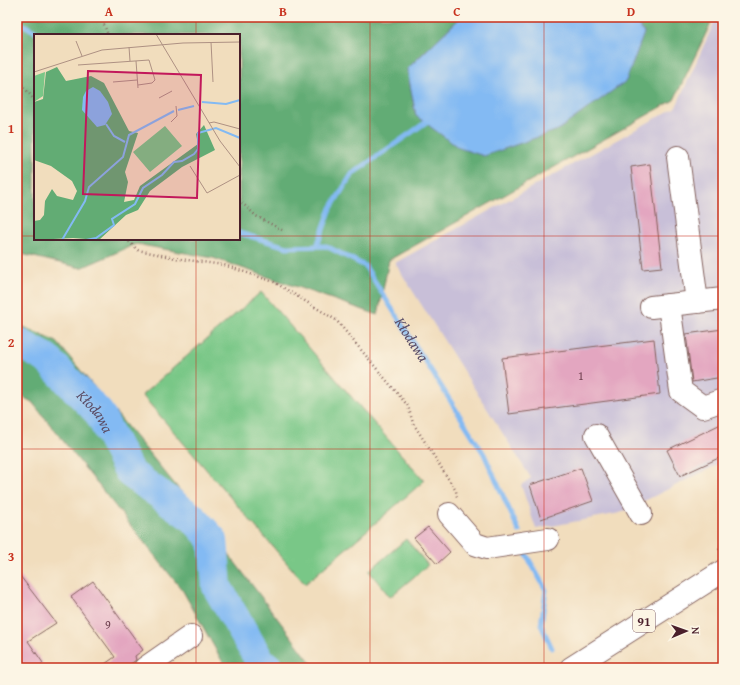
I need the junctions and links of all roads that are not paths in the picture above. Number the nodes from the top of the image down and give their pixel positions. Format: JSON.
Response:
{"nodes":[{"id":1,"x":678,"y":157,"type":"dead end"},
{"id":2,"x":723,"y":299,"type":"edge"},
{"id":3,"x":697,"y":302,"type":"junction"},
{"id":4,"x":723,"y":400,"type":"edge"},
{"id":5,"x":596,"y":435,"type":"dead end"},
{"id":6,"x":449,"y":514,"type":"road end"},
{"id":7,"x":641,"y":514,"type":"dead end"},
{"id":8,"x":548,"y":539,"type":"dead end"},
{"id":9,"x":721,"y":560,"type":"edge"},
{"id":10,"x":191,"y":636,"type":"dead end"},
{"id":11,"x":145,"y":668,"type":"edge"},
{"id":12,"x":570,"y":668,"type":"edge"}],
"edges":[{"from":1,"to":3,"type":"main road"},
{"from":2,"to":3,"type":"main road"},
{"from":3,"to":4,"type":"main road"},
{"from":5,"to":7,"type":"main road"},
{"from":6,"to":8,"type":"main road"},
{"from":9,"to":12,"type":"main road","number":"91"},
{"from":10,"to":11,"type":"main road"}]}
